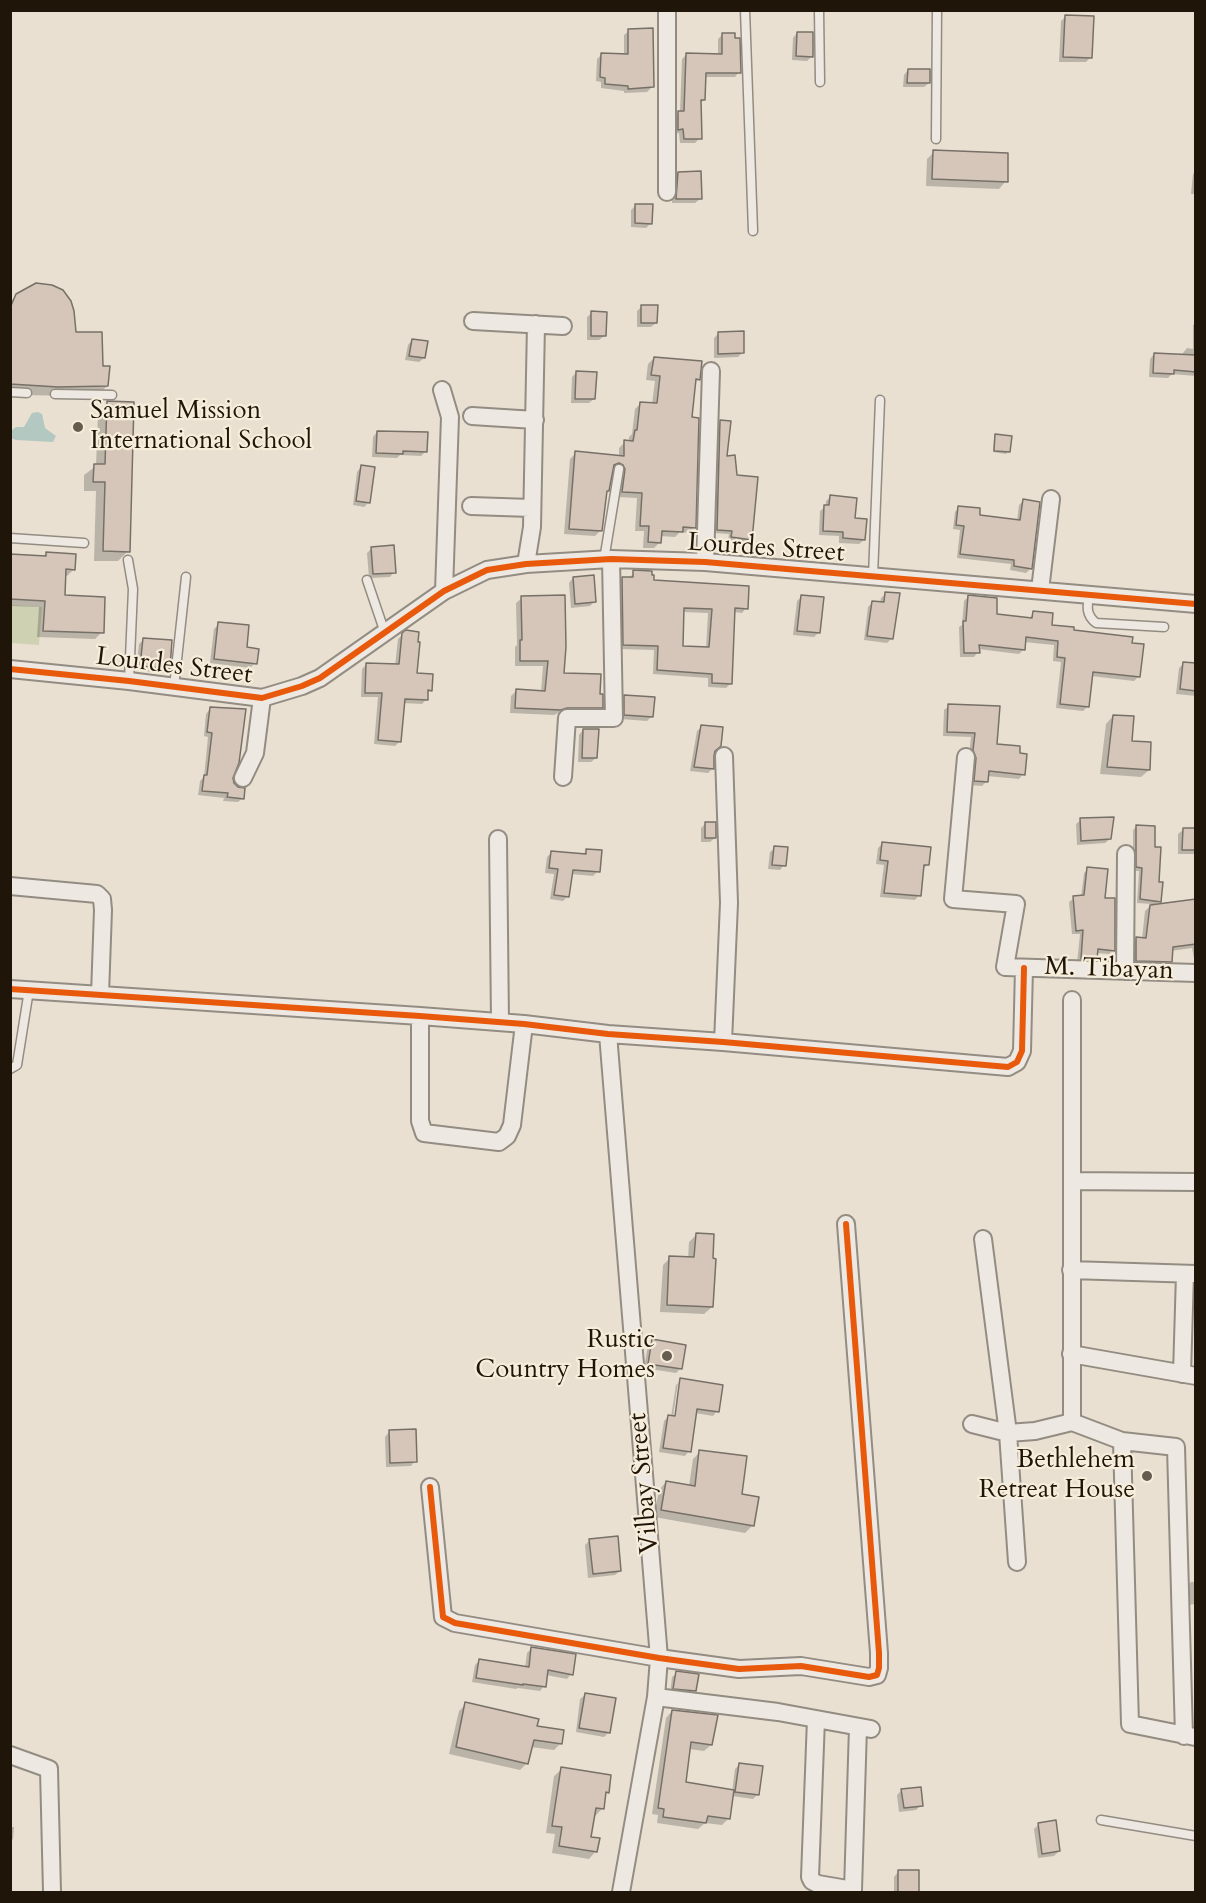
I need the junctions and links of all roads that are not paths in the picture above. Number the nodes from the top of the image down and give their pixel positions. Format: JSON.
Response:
{"nodes":[{"id":1,"x":667,"y":10,"type":"edge"},
{"id":2,"x":745,"y":10,"type":"edge"},
{"id":3,"x":819,"y":10,"type":"edge"},
{"id":4,"x":937,"y":10,"type":"edge"},
{"id":5,"x":820,"y":82,"type":"dead end"},
{"id":6,"x":936,"y":139,"type":"dead end"},
{"id":7,"x":667,"y":192,"type":"dead end"},
{"id":8,"x":753,"y":231,"type":"dead end"},
{"id":9,"x":473,"y":321,"type":"dead end"},
{"id":10,"x":536,"y":324,"type":"junction"},
{"id":11,"x":563,"y":326,"type":"dead end"},
{"id":12,"x":711,"y":371,"type":"dead end"},
{"id":13,"x":442,"y":390,"type":"dead end"},
{"id":14,"x":10,"y":392,"type":"edge"},
{"id":15,"x":27,"y":393,"type":"dead end"},
{"id":16,"x":55,"y":394,"type":"dead end"},
{"id":17,"x":112,"y":395,"type":"dead end"},
{"id":18,"x":880,"y":400,"type":"dead end"},
{"id":19,"x":472,"y":416,"type":"dead end"},
{"id":20,"x":535,"y":420,"type":"junction"},
{"id":21,"x":619,"y":469,"type":"dead end"},
{"id":22,"x":1050,"y":499,"type":"dead end"},
{"id":23,"x":471,"y":506,"type":"dead end"},
{"id":24,"x":531,"y":508,"type":"junction"},
{"id":25,"x":10,"y":538,"type":"edge"},
{"id":26,"x":84,"y":543,"type":"dead end"},
{"id":27,"x":128,"y":560,"type":"dead end"},
{"id":28,"x":608,"y":560,"type":"junction"},
{"id":29,"x":705,"y":562,"type":"junction"},
{"id":30,"x":526,"y":564,"type":"junction"},
{"id":31,"x":873,"y":576,"type":"junction"},
{"id":32,"x":186,"y":577,"type":"dead end"},
{"id":33,"x":367,"y":580,"type":"dead end"},
{"id":34,"x":1040,"y":590,"type":"junction"},
{"id":35,"x":444,"y":591,"type":"junction"},
{"id":36,"x":1089,"y":595,"type":"junction"},
{"id":37,"x":1196,"y":604,"type":"edge"},
{"id":38,"x":1164,"y":627,"type":"dead end"},
{"id":39,"x":385,"y":633,"type":"junction"},
{"id":40,"x":10,"y":669,"type":"edge"},
{"id":41,"x":129,"y":681,"type":"junction"},
{"id":42,"x":174,"y":687,"type":"junction"},
{"id":43,"x":262,"y":698,"type":"junction"},
{"id":44,"x":724,"y":756,"type":"dead end"},
{"id":45,"x":966,"y":757,"type":"dead end"},
{"id":46,"x":563,"y":777,"type":"dead end"},
{"id":47,"x":243,"y":778,"type":"dead end"},
{"id":48,"x":498,"y":839,"type":"dead end"},
{"id":49,"x":1126,"y":855,"type":"dead end"},
{"id":50,"x":10,"y":886,"type":"edge"},
{"id":51,"x":1024,"y":968,"type":"junction"},
{"id":52,"x":1125,"y":971,"type":"junction"},
{"id":53,"x":1196,"y":973,"type":"edge"},
{"id":54,"x":10,"y":989,"type":"edge"},
{"id":55,"x":29,"y":990,"type":"junction"},
{"id":56,"x":100,"y":995,"type":"junction"},
{"id":57,"x":1072,"y":1000,"type":"dead end"},
{"id":58,"x":420,"y":1016,"type":"junction"},
{"id":59,"x":500,"y":1022,"type":"junction"},
{"id":60,"x":524,"y":1024,"type":"junction"},
{"id":61,"x":608,"y":1034,"type":"junction"},
{"id":62,"x":723,"y":1042,"type":"junction"},
{"id":63,"x":10,"y":1069,"type":"edge"},
{"id":64,"x":1072,"y":1181,"type":"junction"},
{"id":65,"x":1196,"y":1182,"type":"edge"},
{"id":66,"x":846,"y":1224,"type":"dead end"},
{"id":67,"x":983,"y":1239,"type":"dead end"},
{"id":68,"x":1071,"y":1270,"type":"junction"},
{"id":69,"x":1190,"y":1274,"type":"edge"},
{"id":70,"x":1071,"y":1354,"type":"junction"},
{"id":71,"x":1189,"y":1375,"type":"edge"},
{"id":72,"x":1072,"y":1422,"type":"junction"},
{"id":73,"x":972,"y":1424,"type":"dead end"},
{"id":74,"x":1008,"y":1433,"type":"junction"},
{"id":75,"x":1122,"y":1441,"type":"junction"},
{"id":76,"x":430,"y":1487,"type":"dead end"},
{"id":77,"x":1017,"y":1562,"type":"dead end"},
{"id":78,"x":659,"y":1658,"type":"junction"},
{"id":79,"x":656,"y":1697,"type":"junction"},
{"id":80,"x":816,"y":1719,"type":"junction"},
{"id":81,"x":1190,"y":1736,"type":"edge"},
{"id":82,"x":10,"y":1755,"type":"edge"},
{"id":83,"x":1101,"y":1820,"type":"dead end"},
{"id":84,"x":1196,"y":1836,"type":"edge"},
{"id":85,"x":52,"y":1893,"type":"edge"},
{"id":86,"x":621,"y":1893,"type":"edge"}],
"edges":[{"from":1,"to":7,"type":"street"},
{"from":2,"to":8,"type":"lane"},
{"from":3,"to":5,"type":"lane"},
{"from":4,"to":6,"type":"lane"},
{"from":9,"to":10,"type":"street"},
{"from":10,"to":11,"type":"street"},
{"from":10,"to":20,"type":"street"},
{"from":12,"to":29,"type":"street"},
{"from":13,"to":35,"type":"street"},
{"from":14,"to":15,"type":"lane"},
{"from":16,"to":17,"type":"lane"},
{"from":18,"to":31,"type":"lane"},
{"from":19,"to":20,"type":"street"},
{"from":20,"to":24,"type":"street"},
{"from":21,"to":28,"type":"lane"},
{"from":22,"to":34,"type":"street"},
{"from":23,"to":24,"type":"street"},
{"from":24,"to":30,"type":"street"},
{"from":25,"to":26,"type":"lane"},
{"from":27,"to":41,"type":"lane"},
{"from":28,"to":29,"type":"street","name":"Lourdes Street"},
{"from":28,"to":30,"type":"street","name":"Lourdes Street"},
{"from":28,"to":46,"type":"street"},
{"from":29,"to":31,"type":"street","name":"Lourdes Street"},
{"from":30,"to":35,"type":"street","name":"Lourdes Street"},
{"from":31,"to":34,"type":"street","name":"Lourdes Street"},
{"from":32,"to":42,"type":"lane"},
{"from":33,"to":39,"type":"lane"},
{"from":34,"to":36,"type":"street","name":"Lourdes Street"},
{"from":35,"to":39,"type":"street","name":"Lourdes Street"},
{"from":36,"to":37,"type":"street","name":"Lourdes Street"},
{"from":36,"to":38,"type":"lane"},
{"from":39,"to":43,"type":"street","name":"Lourdes Street"},
{"from":40,"to":41,"type":"street","name":"Lourdes Street"},
{"from":41,"to":42,"type":"street","name":"Lourdes Street"},
{"from":42,"to":43,"type":"street","name":"Lourdes Street"},
{"from":43,"to":47,"type":"street"},
{"from":44,"to":62,"type":"street"},
{"from":45,"to":51,"type":"street","name":"M. Tibayan"},
{"from":48,"to":59,"type":"street"},
{"from":49,"to":52,"type":"street"},
{"from":50,"to":56,"type":"street"},
{"from":51,"to":52,"type":"street","name":"M. Tibayan"},
{"from":51,"to":62,"type":"street"},
{"from":52,"to":53,"type":"street","name":"M. Tibayan"},
{"from":54,"to":55,"type":"street"},
{"from":55,"to":56,"type":"street"},
{"from":55,"to":63,"type":"lane"},
{"from":56,"to":58,"type":"street"},
{"from":57,"to":64,"type":"street"},
{"from":58,"to":59,"type":"street"},
{"from":58,"to":60,"type":"street"},
{"from":59,"to":60,"type":"street"},
{"from":60,"to":61,"type":"street"},
{"from":61,"to":62,"type":"street"},
{"from":61,"to":78,"type":"street","name":"Vilbay Street"},
{"from":64,"to":65,"type":"street"},
{"from":64,"to":68,"type":"street"},
{"from":66,"to":78,"type":"street"},
{"from":67,"to":74,"type":"street"},
{"from":68,"to":69,"type":"street"},
{"from":68,"to":70,"type":"street"},
{"from":69,"to":71,"type":"street"},
{"from":70,"to":71,"type":"street"},
{"from":70,"to":72,"type":"street"},
{"from":72,"to":74,"type":"street"},
{"from":72,"to":75,"type":"street"},
{"from":73,"to":74,"type":"street"},
{"from":74,"to":77,"type":"street"},
{"from":75,"to":81,"type":"street"},
{"from":75,"to":81,"type":"street"},
{"from":76,"to":78,"type":"street"},
{"from":78,"to":79,"type":"street","name":"Vilbay Street"},
{"from":79,"to":80,"type":"street"},
{"from":79,"to":86,"type":"street","name":"Vilbay Street"},
{"from":80,"to":80,"type":"street"},
{"from":82,"to":85,"type":"street"},
{"from":83,"to":84,"type":"lane"}]}
